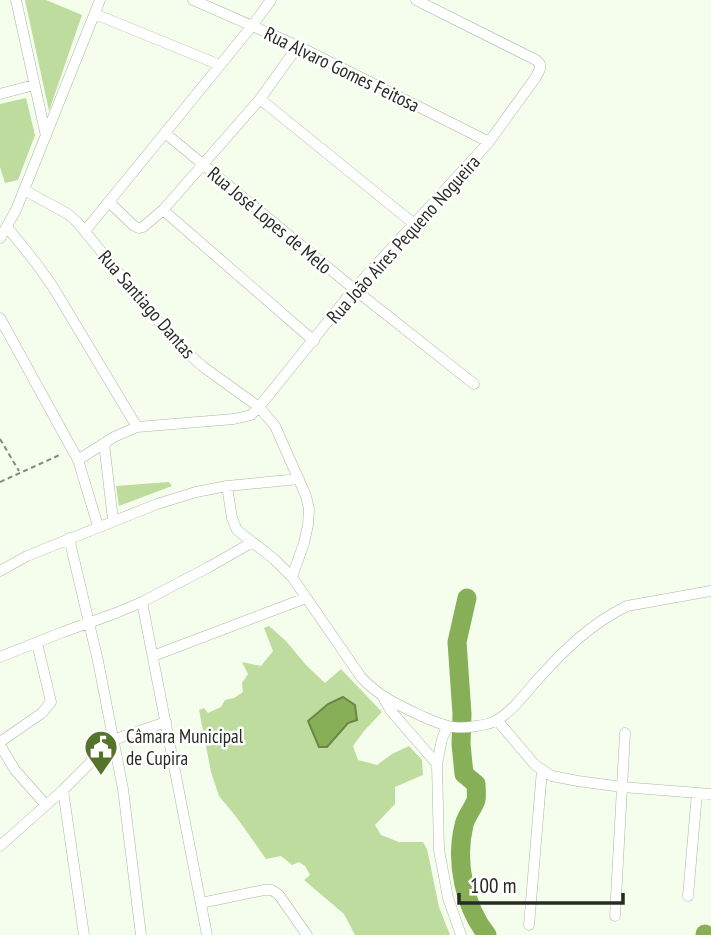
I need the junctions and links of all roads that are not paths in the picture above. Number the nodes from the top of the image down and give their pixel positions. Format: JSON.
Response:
{"nodes":[{"id":1,"x":16,"y":0,"type":"edge"},
{"id":2,"x":100,"y":0,"type":"edge"},
{"id":3,"x":193,"y":0,"type":"edge"},
{"id":4,"x":271,"y":0,"type":"edge"},
{"id":5,"x":416,"y":0,"type":"edge"},
{"id":6,"x":94,"y":14,"type":"junction"},
{"id":7,"x":252,"y":26,"type":"junction"},
{"id":8,"x":298,"y":46,"type":"junction"},
{"id":9,"x":220,"y":65,"type":"junction"},
{"id":10,"x":34,"y":85,"type":"junction"},
{"id":11,"x":0,"y":94,"type":"edge"},
{"id":12,"x":260,"y":99,"type":"junction"},
{"id":13,"x":165,"y":133,"type":"junction"},
{"id":14,"x":46,"y":136,"type":"junction"},
{"id":15,"x":489,"y":142,"type":"junction"},
{"id":16,"x":204,"y":164,"type":"junction"},
{"id":17,"x":24,"y":190,"type":"junction"},
{"id":18,"x":109,"y":202,"type":"junction"},
{"id":19,"x":163,"y":210,"type":"junction"},
{"id":20,"x":413,"y":223,"type":"junction"},
{"id":21,"x":7,"y":227,"type":"junction"},
{"id":22,"x":85,"y":231,"type":"junction"},
{"id":23,"x":0,"y":238,"type":"edge"},
{"id":24,"x":354,"y":289,"type":"junction"},
{"id":25,"x":0,"y":318,"type":"edge"},
{"id":26,"x":314,"y":341,"type":"junction"},
{"id":27,"x":474,"y":384,"type":"dead end"},
{"id":28,"x":259,"y":407,"type":"junction"},
{"id":29,"x":138,"y":426,"type":"junction"},
{"id":30,"x":104,"y":443,"type":"junction"},
{"id":31,"x":78,"y":460,"type":"junction"},
{"id":32,"x":299,"y":479,"type":"junction"},
{"id":33,"x":227,"y":486,"type":"junction"},
{"id":34,"x":113,"y":520,"type":"junction"},
{"id":35,"x":97,"y":526,"type":"junction"},
{"id":36,"x":69,"y":538,"type":"junction"},
{"id":37,"x":251,"y":543,"type":"junction"},
{"id":38,"x":0,"y":571,"type":"edge"},
{"id":39,"x":292,"y":577,"type":"junction"},
{"id":40,"x":711,"y":591,"type":"edge"},
{"id":41,"x":306,"y":598,"type":"junction"},
{"id":42,"x":142,"y":602,"type":"junction"},
{"id":43,"x":88,"y":624,"type":"junction"},
{"id":44,"x":37,"y":643,"type":"junction"},
{"id":45,"x":153,"y":656,"type":"junction"},
{"id":46,"x":0,"y":657,"type":"edge"},
{"id":47,"x":381,"y":696,"type":"junction"},
{"id":48,"x":166,"y":722,"type":"junction"},
{"id":49,"x":492,"y":722,"type":"junction"},
{"id":50,"x":452,"y":727,"type":"junction"},
{"id":51,"x":625,"y":733,"type":"dead end"},
{"id":52,"x":113,"y":740,"type":"junction"},
{"id":53,"x":0,"y":744,"type":"edge"},
{"id":54,"x":437,"y":764,"type":"junction"},
{"id":55,"x":542,"y":770,"type":"junction"},
{"id":56,"x":622,"y":787,"type":"junction"},
{"id":57,"x":63,"y":790,"type":"junction"},
{"id":58,"x":697,"y":793,"type":"junction"},
{"id":59,"x":711,"y":794,"type":"edge"},
{"id":60,"x":46,"y":805,"type":"junction"},
{"id":61,"x":0,"y":846,"type":"edge"},
{"id":62,"x":688,"y":896,"type":"dead end"},
{"id":63,"x":201,"y":903,"type":"junction"},
{"id":64,"x":615,"y":916,"type":"dead end"},
{"id":65,"x":529,"y":925,"type":"dead end"},
{"id":66,"x":84,"y":935,"type":"edge"},
{"id":67,"x":141,"y":935,"type":"edge"},
{"id":68,"x":207,"y":935,"type":"edge"},
{"id":69,"x":307,"y":935,"type":"edge"},
{"id":70,"x":461,"y":935,"type":"edge"}],
"edges":[{"from":1,"to":10,"type":"street"},
{"from":2,"to":6,"type":"street"},
{"from":3,"to":7,"type":"street","name":"Rua Alvaro Gomes Feitosa"},
{"from":4,"to":7,"type":"street"},
{"from":5,"to":15,"type":"street","name":"Rua João Aires Pequeno Nogueira"},
{"from":6,"to":9,"type":"street"},
{"from":6,"to":14,"type":"street"},
{"from":7,"to":8,"type":"street","name":"Rua Alvaro Gomes Feitosa"},
{"from":7,"to":9,"type":"street"},
{"from":8,"to":12,"type":"street"},
{"from":8,"to":15,"type":"street","name":"Rua Alvaro Gomes Feitosa"},
{"from":9,"to":13,"type":"street"},
{"from":10,"to":11,"type":"street"},
{"from":10,"to":14,"type":"street"},
{"from":12,"to":16,"type":"street"},
{"from":12,"to":20,"type":"street"},
{"from":13,"to":16,"type":"street","name":"Rua José Lopes de Melo"},
{"from":13,"to":18,"type":"street"},
{"from":14,"to":17,"type":"street"},
{"from":15,"to":20,"type":"street","name":"Rua João Aires Pequeno Nogueira"},
{"from":16,"to":19,"type":"street"},
{"from":16,"to":24,"type":"street","name":"Rua José Lopes de Melo"},
{"from":17,"to":21,"type":"street"},
{"from":17,"to":22,"type":"street","name":"Rua Santiago Dantas"},
{"from":18,"to":19,"type":"street"},
{"from":18,"to":22,"type":"street"},
{"from":19,"to":26,"type":"street"},
{"from":20,"to":24,"type":"street","name":"Rua João Aires Pequeno Nogueira"},
{"from":21,"to":23,"type":"street"},
{"from":21,"to":29,"type":"street"},
{"from":22,"to":28,"type":"street","name":"Rua Santiago Dantas"},
{"from":24,"to":26,"type":"street","name":"Rua João Aires Pequeno Nogueira"},
{"from":24,"to":27,"type":"street","name":"Rua José Lopes de Melo"},
{"from":25,"to":31,"type":"street"},
{"from":26,"to":28,"type":"street","name":"Rua João Aires Pequeno Nogueira"},
{"from":28,"to":29,"type":"street"},
{"from":28,"to":32,"type":"street","name":"Rua Santiago Dantas"},
{"from":29,"to":30,"type":"street"},
{"from":30,"to":31,"type":"street"},
{"from":30,"to":34,"type":"street"},
{"from":31,"to":35,"type":"street"},
{"from":32,"to":33,"type":"street"},
{"from":32,"to":39,"type":"street","name":"Rua Santiago Dantas"},
{"from":33,"to":34,"type":"street"},
{"from":33,"to":37,"type":"street"},
{"from":34,"to":35,"type":"street"},
{"from":35,"to":36,"type":"street"},
{"from":36,"to":38,"type":"street"},
{"from":36,"to":43,"type":"street"},
{"from":37,"to":39,"type":"street"},
{"from":37,"to":42,"type":"street"},
{"from":39,"to":41,"type":"street"},
{"from":40,"to":49,"type":"street"},
{"from":41,"to":45,"type":"street"},
{"from":41,"to":47,"type":"street"},
{"from":42,"to":43,"type":"street"},
{"from":42,"to":45,"type":"street"},
{"from":43,"to":44,"type":"street"},
{"from":43,"to":52,"type":"street"},
{"from":44,"to":46,"type":"street"},
{"from":44,"to":53,"type":"street"},
{"from":45,"to":48,"type":"street"},
{"from":47,"to":50,"type":"street"},
{"from":47,"to":54,"type":"street"},
{"from":48,"to":52,"type":"street"},
{"from":48,"to":63,"type":"street"},
{"from":49,"to":50,"type":"street"},
{"from":49,"to":55,"type":"street"},
{"from":50,"to":54,"type":"street"},
{"from":51,"to":56,"type":"street"},
{"from":52,"to":57,"type":"street"},
{"from":52,"to":67,"type":"street"},
{"from":53,"to":60,"type":"street"},
{"from":54,"to":70,"type":"street"},
{"from":55,"to":56,"type":"street"},
{"from":55,"to":65,"type":"street"},
{"from":56,"to":58,"type":"street"},
{"from":56,"to":64,"type":"street"},
{"from":57,"to":60,"type":"street"},
{"from":57,"to":66,"type":"street"},
{"from":58,"to":59,"type":"street"},
{"from":58,"to":62,"type":"street"},
{"from":60,"to":61,"type":"street"},
{"from":63,"to":68,"type":"street"},
{"from":63,"to":69,"type":"street"}]}
